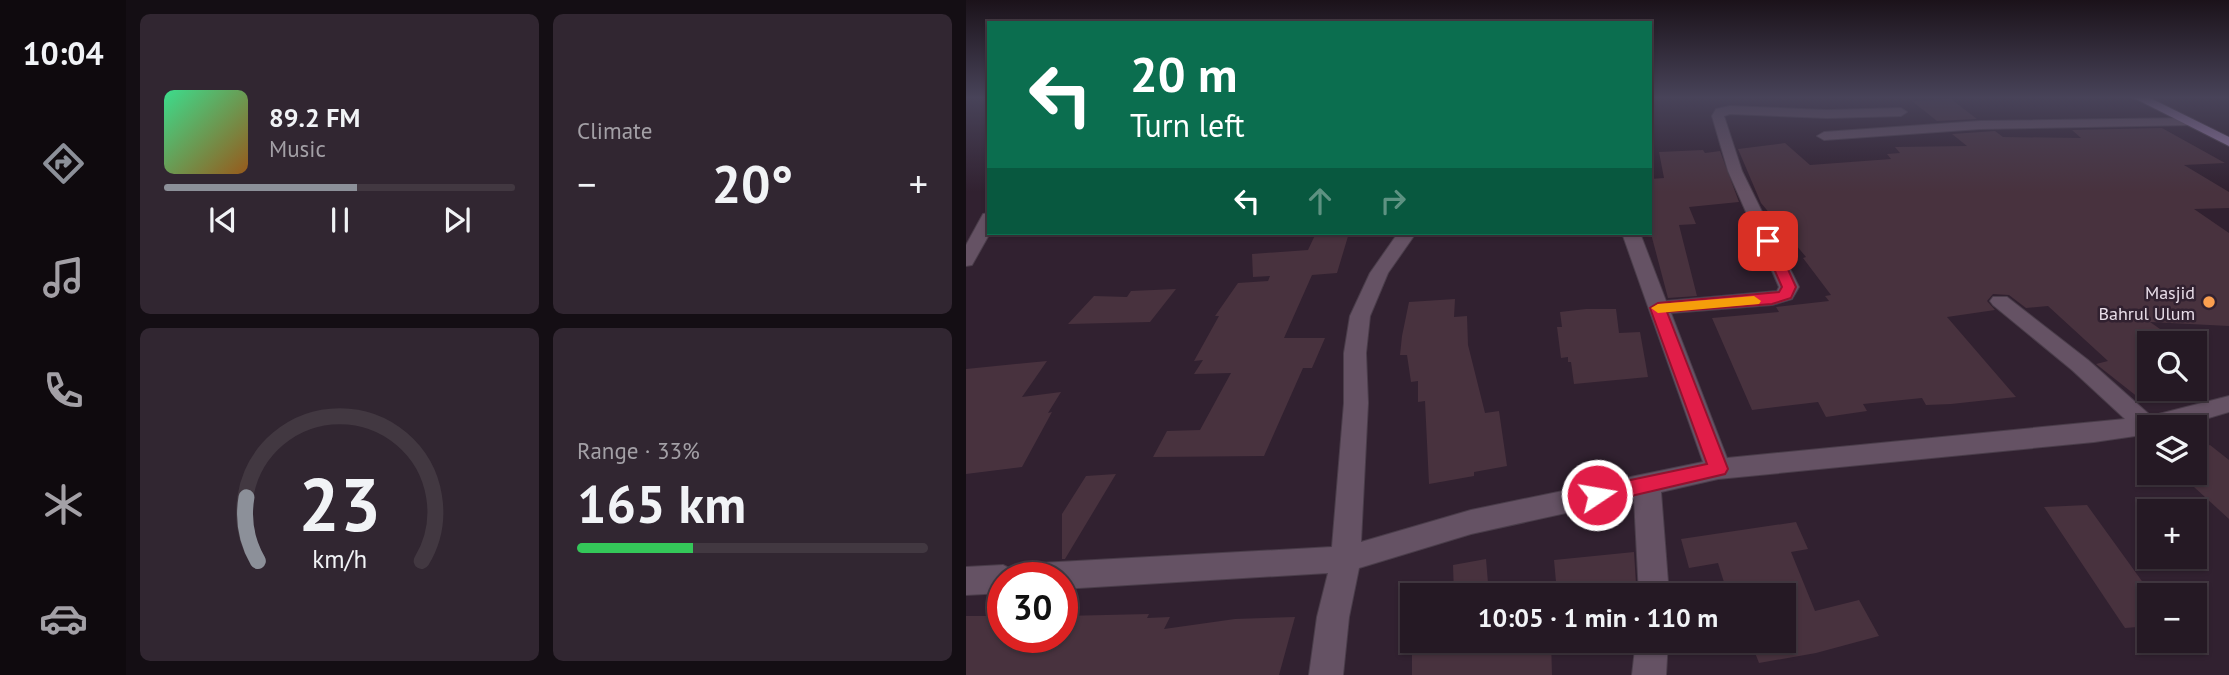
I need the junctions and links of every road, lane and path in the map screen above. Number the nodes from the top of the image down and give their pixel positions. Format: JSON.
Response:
{"nodes":[{"id":1,"x":1720,"y":128,"type":"edge"},
{"id":2,"x":1930,"y":128,"type":"edge"},
{"id":3,"x":2200,"y":128,"type":"edge"},
{"id":4,"x":1824,"y":136,"type":"dead end"},
{"id":5,"x":2229,"y":142,"type":"edge"},
{"id":6,"x":987,"y":222,"type":"edge"},
{"id":7,"x":1406,"y":235,"type":"edge"},
{"id":8,"x":1632,"y":235,"type":"edge"},
{"id":9,"x":966,"y":261,"type":"edge"},
{"id":10,"x":2000,"y":301,"type":"dead end"},
{"id":11,"x":1658,"y":308,"type":"junction"},
{"id":12,"x":2229,"y":404,"type":"edge"},
{"id":13,"x":2186,"y":415,"type":"edge"},
{"id":14,"x":2137,"y":417,"type":"edge"},
{"id":15,"x":2137,"y":426,"type":"edge"},
{"id":16,"x":1718,"y":469,"type":"junction"},
{"id":17,"x":1647,"y":485,"type":"junction"},
{"id":18,"x":1346,"y":559,"type":"junction"},
{"id":19,"x":1078,"y":575,"type":"edge"},
{"id":20,"x":987,"y":580,"type":"edge"},
{"id":21,"x":966,"y":581,"type":"edge"},
{"id":22,"x":1653,"y":583,"type":"edge"},
{"id":23,"x":1651,"y":653,"type":"edge"},
{"id":24,"x":1326,"y":675,"type":"edge"},
{"id":25,"x":1649,"y":675,"type":"edge"}],
"edges":[{"from":1,"to":11,"type":"street"},
{"from":2,"to":4,"type":"street"},
{"from":3,"to":5,"type":"main road"},
{"from":6,"to":9,"type":"street"},
{"from":7,"to":18,"type":"street"},
{"from":8,"to":11,"type":"street"},
{"from":10,"to":14,"type":"street"},
{"from":11,"to":16,"type":"street"},
{"from":12,"to":13,"type":"street"},
{"from":15,"to":16,"type":"street"},
{"from":16,"to":17,"type":"street"},
{"from":17,"to":18,"type":"street"},
{"from":17,"to":22,"type":"street"},
{"from":18,"to":19,"type":"street"},
{"from":18,"to":24,"type":"street"},
{"from":20,"to":21,"type":"street"},
{"from":23,"to":25,"type":"street"}]}
